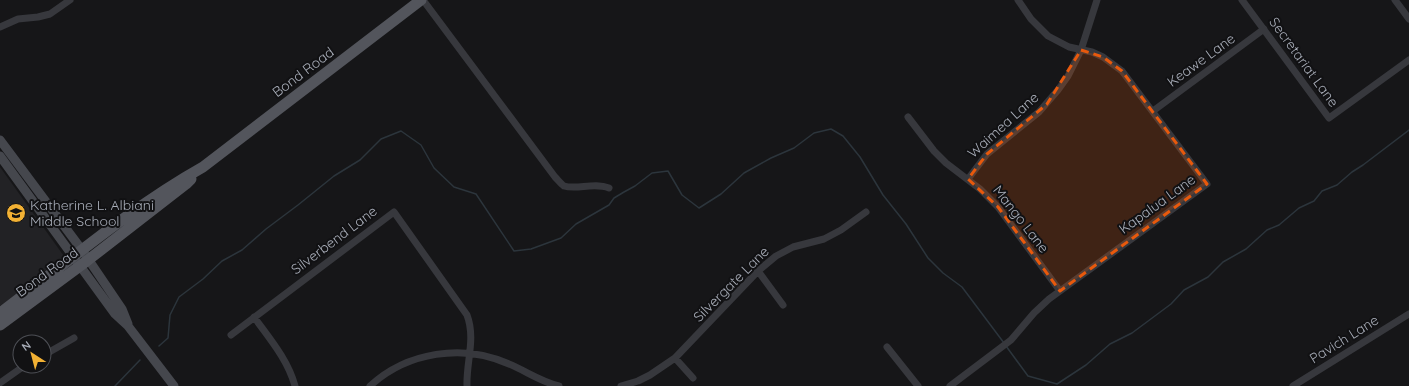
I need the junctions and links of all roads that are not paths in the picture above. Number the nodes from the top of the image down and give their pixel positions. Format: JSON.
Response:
{"nodes":[{"id":1,"x":70,"y":0,"type":"edge"},
{"id":2,"x":422,"y":0,"type":"edge"},
{"id":3,"x":1018,"y":0,"type":"edge"},
{"id":4,"x":1097,"y":0,"type":"edge"},
{"id":5,"x":1242,"y":0,"type":"edge"},
{"id":6,"x":1395,"y":0,"type":"edge"},
{"id":7,"x":1409,"y":19,"type":"edge"},
{"id":8,"x":0,"y":27,"type":"edge"},
{"id":9,"x":1264,"y":29,"type":"junction"},
{"id":10,"x":1081,"y":50,"type":"junction"},
{"id":11,"x":1409,"y":60,"type":"edge"},
{"id":12,"x":1153,"y":111,"type":"junction"},
{"id":13,"x":908,"y":118,"type":"dead end"},
{"id":14,"x":0,"y":140,"type":"edge"},
{"id":15,"x":0,"y":156,"type":"edge"},
{"id":16,"x":203,"y":167,"type":"junction"},
{"id":17,"x":968,"y":179,"type":"junction"},
{"id":18,"x":609,"y":188,"type":"dead end"},
{"id":19,"x":165,"y":189,"type":"junction"},
{"id":20,"x":866,"y":212,"type":"dead end"},
{"id":21,"x":135,"y":224,"type":"junction"},
{"id":22,"x":78,"y":254,"type":"junction"},
{"id":23,"x":84,"y":263,"type":"junction"},
{"id":24,"x":758,"y":271,"type":"junction"},
{"id":25,"x":1060,"y":291,"type":"junction"},
{"id":26,"x":783,"y":305,"type":"dead end"},
{"id":27,"x":0,"y":313,"type":"edge"},
{"id":28,"x":1409,"y":314,"type":"edge"},
{"id":29,"x":254,"y":317,"type":"junction"},
{"id":30,"x":0,"y":325,"type":"edge"},
{"id":31,"x":231,"y":335,"type":"dead end"},
{"id":32,"x":74,"y":338,"type":"dead end"},
{"id":33,"x":887,"y":347,"type":"dead end"},
{"id":34,"x":52,"y":350,"type":"edge"},
{"id":35,"x":470,"y":353,"type":"junction"},
{"id":36,"x":675,"y":358,"type":"junction"},
{"id":37,"x":13,"y":374,"type":"edge"},
{"id":38,"x":693,"y":378,"type":"dead end"},
{"id":39,"x":0,"y":383,"type":"edge"},
{"id":40,"x":174,"y":386,"type":"edge"},
{"id":41,"x":295,"y":386,"type":"edge"},
{"id":42,"x":370,"y":386,"type":"edge"},
{"id":43,"x":467,"y":386,"type":"edge"},
{"id":44,"x":560,"y":386,"type":"edge"},
{"id":45,"x":621,"y":386,"type":"edge"},
{"id":46,"x":918,"y":386,"type":"edge"},
{"id":47,"x":950,"y":386,"type":"edge"},
{"id":48,"x":1293,"y":386,"type":"edge"}],
"edges":[{"from":1,"to":8,"type":"street"},
{"from":2,"to":16,"type":"main road","name":"Bond Road"},
{"from":2,"to":18,"type":"street"},
{"from":3,"to":10,"type":"street","name":"Kapalua Lane"},
{"from":4,"to":10,"type":"street","name":"Waimea Lane"},
{"from":5,"to":9,"type":"street","name":"Secretariat Lane"},
{"from":6,"to":7,"type":"street"},
{"from":9,"to":11,"type":"street","name":"Secretariat Lane"},
{"from":9,"to":12,"type":"street","name":"Keawe Lane"},
{"from":10,"to":12,"type":"street","name":"Kapalua Lane"},
{"from":10,"to":17,"type":"street","name":"Waimea Lane"},
{"from":12,"to":25,"type":"street","name":"Kapalua Lane"},
{"from":13,"to":17,"type":"street","name":"Mango Lane"},
{"from":14,"to":22,"type":"main road"},
{"from":15,"to":22,"type":"main road"},
{"from":16,"to":19,"type":"main road","name":"Bond Road"},
{"from":16,"to":21,"type":"main road","name":"Bond Road"},
{"from":17,"to":25,"type":"street","name":"Mango Lane"},
{"from":19,"to":21,"type":"main road"},
{"from":19,"to":22,"type":"main road","name":"Bond Road"},
{"from":20,"to":24,"type":"street","name":"Silvergate Lane"},
{"from":21,"to":23,"type":"main road","name":"Bond Road"},
{"from":22,"to":23,"type":"main road"},
{"from":22,"to":27,"type":"main road","name":"Bond Road"},
{"from":23,"to":30,"type":"main road","name":"Bond Road"},
{"from":23,"to":40,"type":"main road"},
{"from":24,"to":26,"type":"street"},
{"from":24,"to":36,"type":"street","name":"Silvergate Lane"},
{"from":25,"to":47,"type":"street","name":"Kapalua Lane"},
{"from":28,"to":48,"type":"street","name":"Pavich Lane"},
{"from":29,"to":31,"type":"street","name":"Silverbend Lane"},
{"from":29,"to":35,"type":"street","name":"Silverbend Lane"},
{"from":29,"to":41,"type":"street"},
{"from":32,"to":34,"type":"street"},
{"from":33,"to":46,"type":"street"},
{"from":35,"to":42,"type":"street"},
{"from":35,"to":43,"type":"street"},
{"from":35,"to":44,"type":"street"},
{"from":36,"to":38,"type":"street"},
{"from":36,"to":45,"type":"street","name":"Silvergate Lane"},
{"from":37,"to":39,"type":"street"}]}
